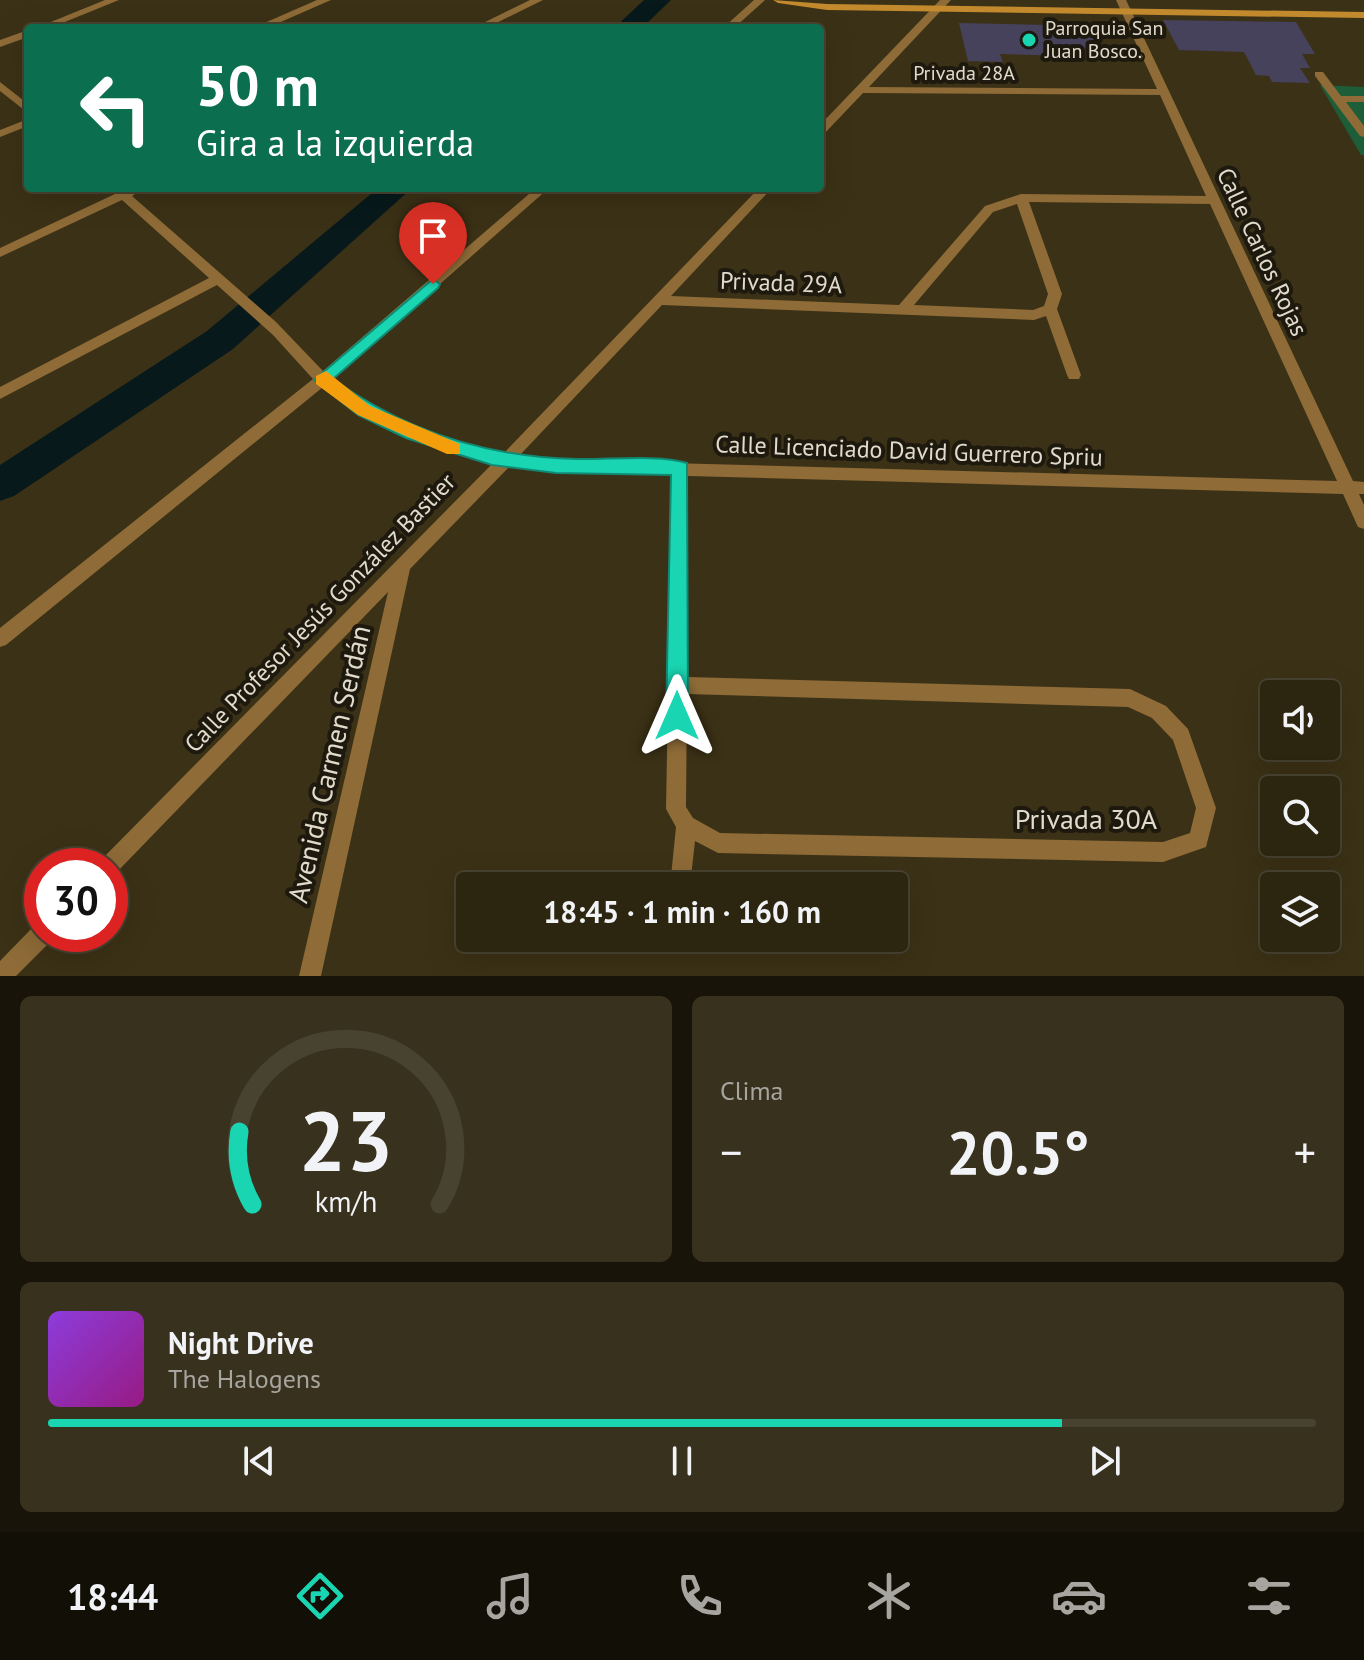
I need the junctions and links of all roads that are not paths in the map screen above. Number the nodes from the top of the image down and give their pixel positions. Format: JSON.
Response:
{"nodes":[{"id":1,"x":114,"y":0,"type":"edge"},
{"id":2,"x":326,"y":0,"type":"edge"},
{"id":3,"x":538,"y":0,"type":"edge"},
{"id":4,"x":760,"y":0,"type":"edge"},
{"id":5,"x":778,"y":0,"type":"edge"},
{"id":6,"x":946,"y":0,"type":"edge"},
{"id":7,"x":1124,"y":6,"type":"edge"},
{"id":8,"x":937,"y":9,"type":"junction"},
{"id":9,"x":1364,"y":15,"type":"edge"},
{"id":10,"x":51,"y":24,"type":"edge"},
{"id":11,"x":268,"y":24,"type":"edge"},
{"id":12,"x":487,"y":24,"type":"edge"},
{"id":13,"x":733,"y":24,"type":"edge"},
{"id":14,"x":24,"y":35,"type":"edge"},
{"id":15,"x":0,"y":44,"type":"edge"},
{"id":16,"x":1319,"y":74,"type":"dead end"},
{"id":17,"x":0,"y":85,"type":"edge"},
{"id":18,"x":860,"y":90,"type":"junction"},
{"id":19,"x":1164,"y":92,"type":"junction"},
{"id":20,"x":1339,"y":99,"type":"junction"},
{"id":21,"x":1364,"y":99,"type":"edge"},
{"id":22,"x":24,"y":106,"type":"edge"},
{"id":23,"x":24,"y":124,"type":"edge"},
{"id":24,"x":824,"y":128,"type":"edge"},
{"id":25,"x":0,"y":134,"type":"edge"},
{"id":26,"x":1364,"y":134,"type":"edge"},
{"id":27,"x":120,"y":192,"type":"edge"},
{"id":28,"x":538,"y":192,"type":"edge"},
{"id":29,"x":762,"y":192,"type":"edge"},
{"id":30,"x":1021,"y":198,"type":"junction"},
{"id":31,"x":1214,"y":200,"type":"junction"},
{"id":32,"x":0,"y":253,"type":"edge"},
{"id":33,"x":218,"y":279,"type":"junction"},
{"id":34,"x":660,"y":300,"type":"junction"},
{"id":35,"x":1050,"y":309,"type":"junction"},
{"id":36,"x":902,"y":310,"type":"junction"},
{"id":37,"x":1074,"y":375,"type":"dead end"},
{"id":38,"x":322,"y":380,"type":"junction"},
{"id":39,"x":0,"y":394,"type":"edge"},
{"id":40,"x":506,"y":460,"type":"junction"},
{"id":41,"x":680,"y":468,"type":"junction"},
{"id":42,"x":1356,"y":488,"type":"edge"},
{"id":43,"x":1364,"y":522,"type":"edge"},
{"id":44,"x":403,"y":565,"type":"junction"},
{"id":45,"x":0,"y":639,"type":"edge"},
{"id":46,"x":677,"y":685,"type":"junction"},
{"id":47,"x":686,"y":825,"type":"junction"},
{"id":48,"x":127,"y":848,"type":"edge"},
{"id":49,"x":681,"y":872,"type":"edge"},
{"id":50,"x":24,"y":952,"type":"edge"},
{"id":51,"x":1,"y":976,"type":"edge"},
{"id":52,"x":310,"y":976,"type":"edge"}],
"edges":[{"from":1,"to":10,"type":"street"},
{"from":2,"to":11,"type":"street"},
{"from":3,"to":12,"type":"street"},
{"from":4,"to":13,"type":"street"},
{"from":5,"to":8,"type":"street"},
{"from":6,"to":8,"type":"street"},
{"from":7,"to":8,"type":"street"},
{"from":7,"to":9,"type":"street"},
{"from":7,"to":19,"type":"street","name":"Calle Carlos Rojas"},
{"from":8,"to":18,"type":"street"},
{"from":14,"to":15,"type":"street"},
{"from":16,"to":20,"type":"street"},
{"from":17,"to":22,"type":"street"},
{"from":18,"to":19,"type":"street","name":"Privada 28A"},
{"from":18,"to":24,"type":"street"},
{"from":19,"to":31,"type":"street","name":"Calle Carlos Rojas"},
{"from":20,"to":21,"type":"street"},
{"from":20,"to":26,"type":"street"},
{"from":23,"to":25,"type":"street"},
{"from":27,"to":32,"type":"street"},
{"from":27,"to":33,"type":"street","name":"Calle Licenciado David Guerrero Spriu"},
{"from":28,"to":38,"type":"street"},
{"from":29,"to":34,"type":"street","name":"Calle Profesor Jesús González Bastier"},
{"from":30,"to":31,"type":"street"},
{"from":30,"to":35,"type":"street"},
{"from":30,"to":36,"type":"street"},
{"from":31,"to":42,"type":"street","name":"Calle Carlos Rojas"},
{"from":33,"to":38,"type":"street","name":"Calle Licenciado David Guerrero Spriu"},
{"from":33,"to":39,"type":"street"},
{"from":34,"to":36,"type":"street","name":"Privada 29A"},
{"from":34,"to":40,"type":"street","name":"Calle Profesor Jesús González Bastier"},
{"from":35,"to":36,"type":"street","name":"Privada 29A"},
{"from":35,"to":37,"type":"street"},
{"from":38,"to":40,"type":"street","name":"Calle Licenciado David Guerrero Spriu"},
{"from":38,"to":45,"type":"street"},
{"from":40,"to":41,"type":"street","name":"Calle Licenciado David Guerrero Spriu"},
{"from":40,"to":44,"type":"street","name":"Calle Profesor Jesús González Bastier"},
{"from":41,"to":42,"type":"street","name":"Calle Licenciado David Guerrero Spriu"},
{"from":41,"to":46,"type":"street"},
{"from":42,"to":43,"type":"street","name":"Calle Carlos Rojas"},
{"from":44,"to":48,"type":"street","name":"Calle Profesor Jesús González Bastier"},
{"from":44,"to":52,"type":"street","name":"Avenida Carmen Serdán"},
{"from":46,"to":47,"type":"street"},
{"from":46,"to":47,"type":"street","name":"Privada 30A"},
{"from":47,"to":49,"type":"street"},
{"from":50,"to":51,"type":"street"}]}
